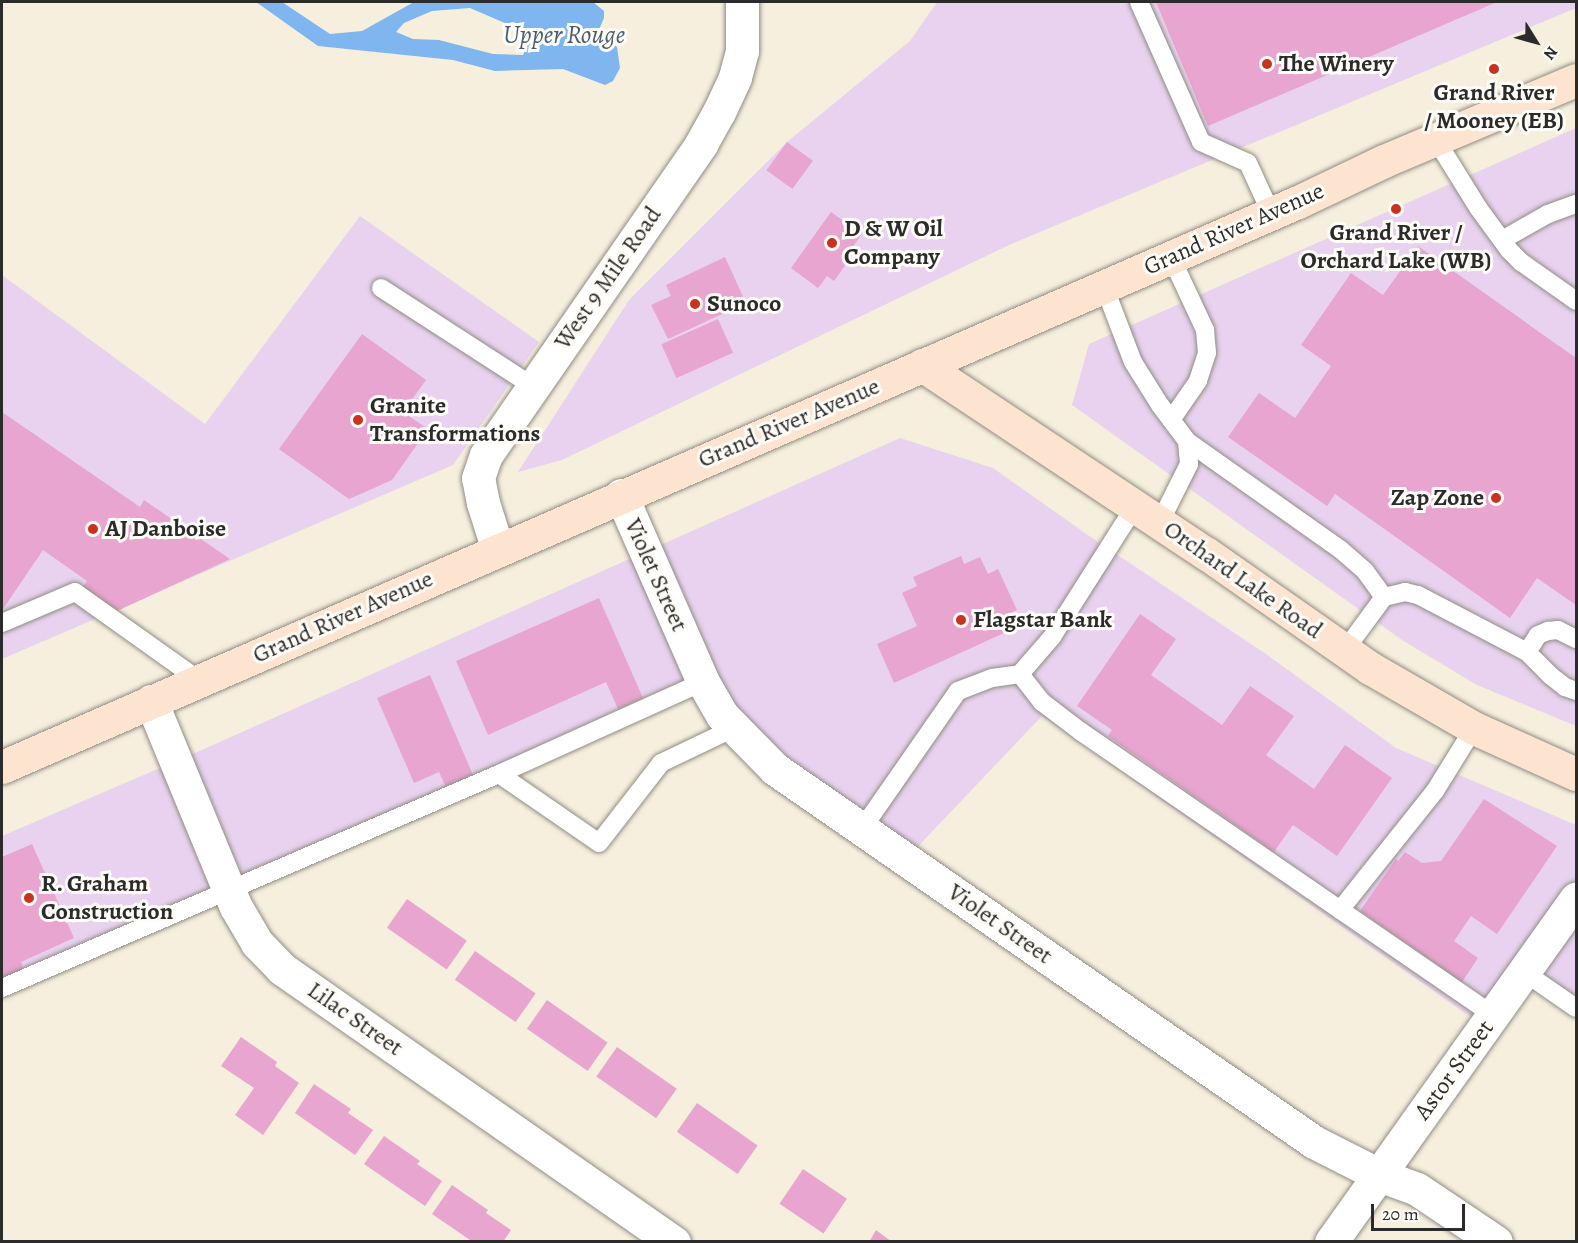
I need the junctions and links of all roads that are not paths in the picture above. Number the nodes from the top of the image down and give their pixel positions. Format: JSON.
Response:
{"nodes":[{"id":1,"x":742,"y":2,"type":"edge"},
{"id":2,"x":1139,"y":2,"type":"edge"},
{"id":3,"x":1576,"y":80,"type":"edge"},
{"id":4,"x":1436,"y":140,"type":"junction"},
{"id":5,"x":1576,"y":204,"type":"edge"},
{"id":6,"x":1271,"y":213,"type":"junction"},
{"id":7,"x":1502,"y":240,"type":"junction"},
{"id":8,"x":1171,"y":257,"type":"junction"},
{"id":9,"x":1104,"y":286,"type":"junction"},
{"id":10,"x":381,"y":288,"type":"dead end"},
{"id":11,"x":1576,"y":301,"type":"edge"},
{"id":12,"x":922,"y":365,"type":"junction"},
{"id":13,"x":534,"y":387,"type":"junction"},
{"id":14,"x":1171,"y":420,"type":"junction"},
{"id":15,"x":1187,"y":441,"type":"junction"},
{"id":16,"x":621,"y":495,"type":"junction"},
{"id":17,"x":1148,"y":514,"type":"junction"},
{"id":18,"x":498,"y":550,"type":"junction"},
{"id":19,"x":1384,"y":597,"type":"junction"},
{"id":20,"x":2,"y":623,"type":"edge"},
{"id":21,"x":1576,"y":639,"type":"edge"},
{"id":22,"x":1345,"y":650,"type":"junction"},
{"id":23,"x":1527,"y":652,"type":"junction"},
{"id":24,"x":1020,"y":674,"type":"junction"},
{"id":25,"x":199,"y":680,"type":"junction"},
{"id":26,"x":704,"y":682,"type":"junction"},
{"id":27,"x":1576,"y":691,"type":"edge"},
{"id":28,"x":151,"y":701,"type":"junction"},
{"id":29,"x":734,"y":728,"type":"junction"},
{"id":30,"x":1474,"y":728,"type":"junction"},
{"id":31,"x":2,"y":767,"type":"edge"},
{"id":32,"x":499,"y":774,"type":"junction"},
{"id":33,"x":1576,"y":774,"type":"edge"},
{"id":34,"x":862,"y":829,"type":"junction"},
{"id":35,"x":228,"y":889,"type":"junction"},
{"id":36,"x":1576,"y":899,"type":"edge"},
{"id":37,"x":1340,"y":909,"type":"junction"},
{"id":38,"x":1524,"y":972,"type":"junction"},
{"id":39,"x":2,"y":988,"type":"edge"},
{"id":40,"x":1576,"y":1008,"type":"edge"},
{"id":41,"x":1493,"y":1015,"type":"junction"},
{"id":42,"x":1379,"y":1175,"type":"junction"},
{"id":43,"x":674,"y":1242,"type":"edge"},
{"id":44,"x":1331,"y":1242,"type":"edge"},
{"id":45,"x":1496,"y":1242,"type":"edge"}],
"edges":[{"from":1,"to":13,"type":"street","name":"West 9 Mile Road"},
{"from":2,"to":6,"type":"lane"},
{"from":3,"to":4,"type":"main road","name":"Grand River Avenue"},
{"from":4,"to":6,"type":"main road","name":"Grand River Avenue"},
{"from":4,"to":7,"type":"lane"},
{"from":5,"to":7,"type":"lane"},
{"from":6,"to":8,"type":"main road","name":"Grand River Avenue"},
{"from":7,"to":11,"type":"lane"},
{"from":8,"to":9,"type":"main road","name":"Grand River Avenue"},
{"from":8,"to":14,"type":"lane"},
{"from":9,"to":12,"type":"main road","name":"Grand River Avenue"},
{"from":9,"to":14,"type":"lane"},
{"from":10,"to":13,"type":"lane"},
{"from":12,"to":16,"type":"main road","name":"Grand River Avenue"},
{"from":12,"to":17,"type":"main road","name":"Orchard Lake Road"},
{"from":13,"to":18,"type":"street","name":"West 9 Mile Road"},
{"from":14,"to":15,"type":"lane"},
{"from":15,"to":17,"type":"lane"},
{"from":15,"to":19,"type":"lane"},
{"from":16,"to":18,"type":"main road","name":"Grand River Avenue"},
{"from":16,"to":26,"type":"street","name":"Violet Street"},
{"from":17,"to":22,"type":"main road","name":"Orchard Lake Road"},
{"from":17,"to":24,"type":"lane"},
{"from":18,"to":25,"type":"main road","name":"Grand River Avenue"},
{"from":19,"to":22,"type":"lane"},
{"from":19,"to":23,"type":"lane"},
{"from":20,"to":25,"type":"lane"},
{"from":21,"to":23,"type":"lane"},
{"from":22,"to":30,"type":"main road","name":"Orchard Lake Road"},
{"from":23,"to":27,"type":"lane"},
{"from":24,"to":34,"type":"lane"},
{"from":24,"to":37,"type":"lane"},
{"from":25,"to":28,"type":"main road","name":"Grand River Avenue"},
{"from":26,"to":29,"type":"street","name":"Violet Street"},
{"from":26,"to":32,"type":"lane"},
{"from":28,"to":31,"type":"main road","name":"Grand River Avenue"},
{"from":28,"to":35,"type":"street","name":"Lilac Street"},
{"from":29,"to":32,"type":"lane"},
{"from":29,"to":34,"type":"street","name":"Violet Street"},
{"from":30,"to":33,"type":"main road","name":"Orchard Lake Road"},
{"from":30,"to":37,"type":"lane"},
{"from":32,"to":35,"type":"lane"},
{"from":34,"to":42,"type":"street","name":"Violet Street"},
{"from":35,"to":39,"type":"lane"},
{"from":35,"to":43,"type":"street","name":"Lilac Street"},
{"from":36,"to":38,"type":"street","name":"Astor Street"},
{"from":37,"to":41,"type":"lane"},
{"from":38,"to":40,"type":"lane"},
{"from":38,"to":41,"type":"street","name":"Astor Street"},
{"from":41,"to":42,"type":"street","name":"Astor Street"},
{"from":42,"to":44,"type":"street","name":"Astor Street"},
{"from":42,"to":45,"type":"street","name":"Violet Street"}]}
